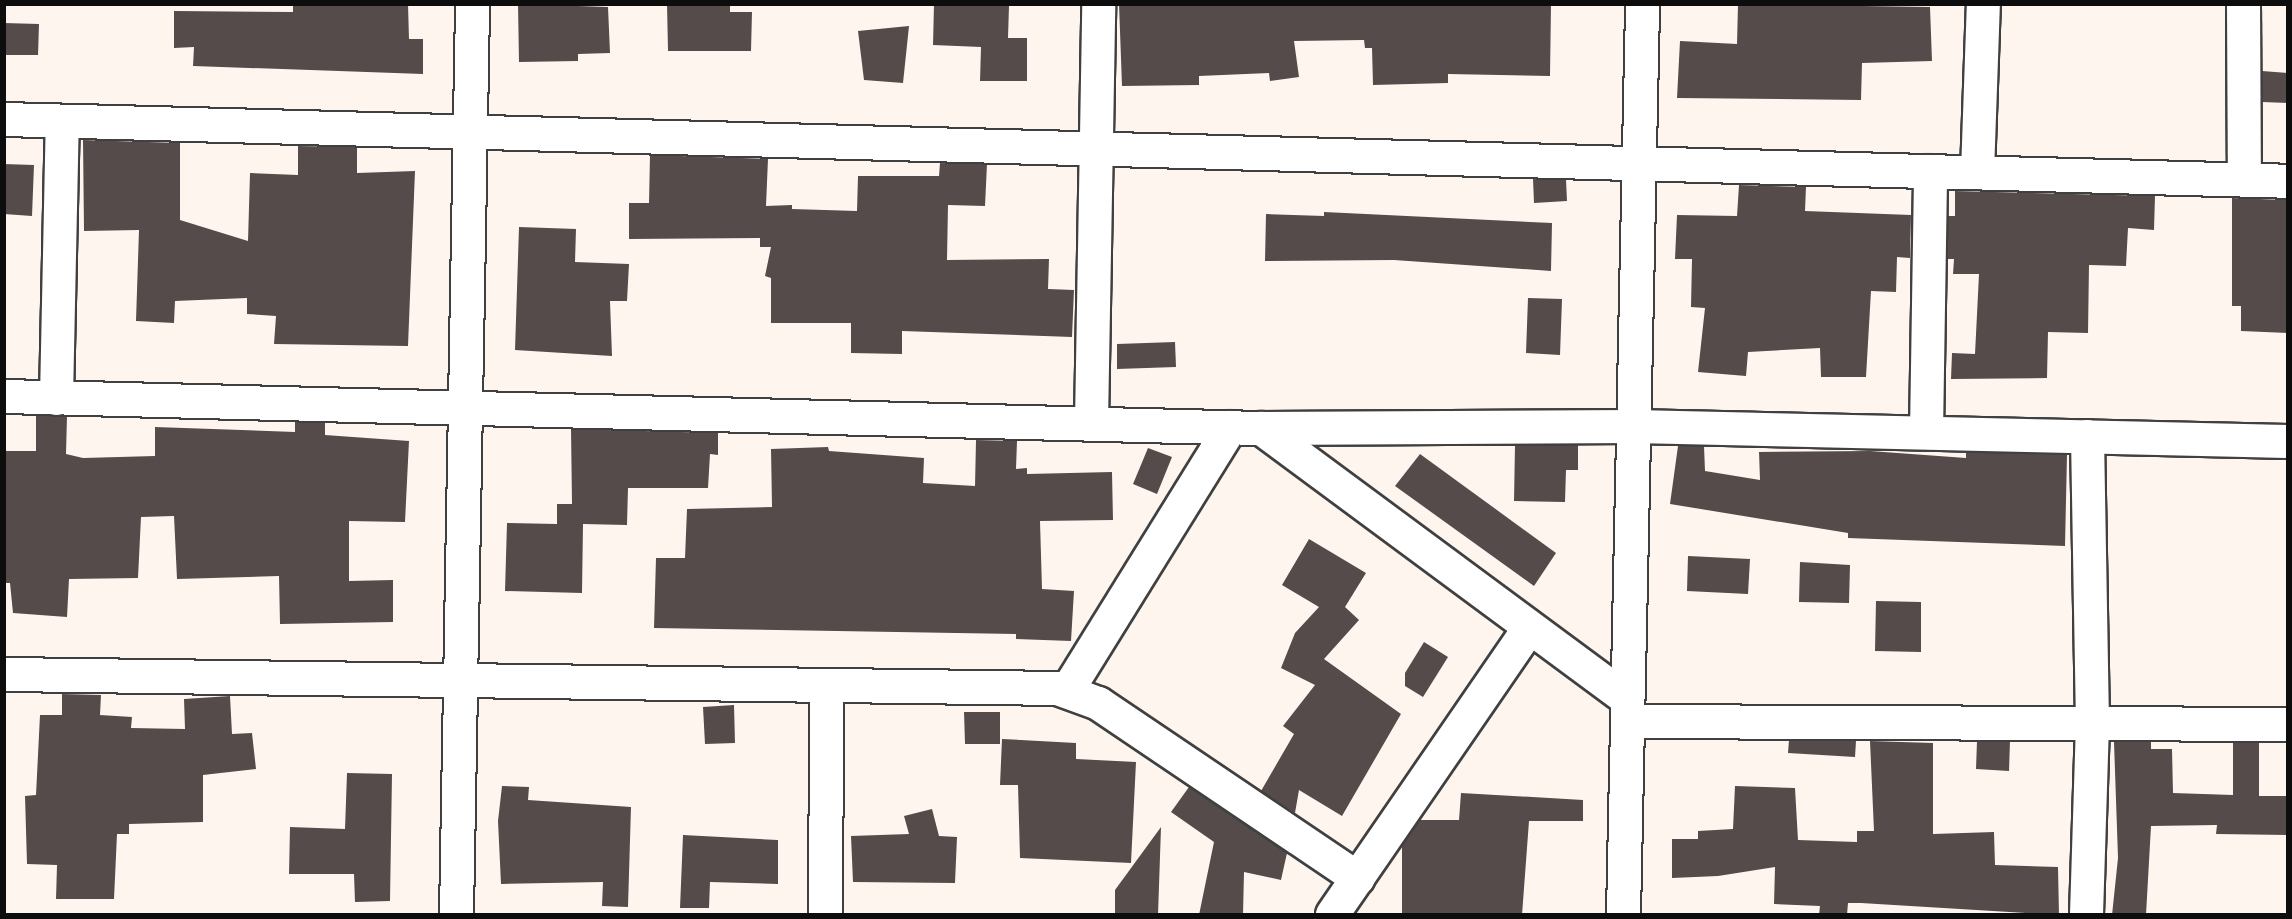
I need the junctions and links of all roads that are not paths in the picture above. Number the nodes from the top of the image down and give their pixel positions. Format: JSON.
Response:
{"nodes":[{"id":1,"x":472,"y":4,"type":"edge"},
{"id":2,"x":1098,"y":4,"type":"edge"},
{"id":3,"x":1642,"y":4,"type":"edge"},
{"id":4,"x":1983,"y":4,"type":"edge"},
{"id":5,"x":2243,"y":4,"type":"edge"},
{"id":6,"x":4,"y":119,"type":"edge"},
{"id":7,"x":62,"y":122,"type":"junction"},
{"id":8,"x":470,"y":132,"type":"junction"},
{"id":9,"x":1096,"y":149,"type":"junction"},
{"id":10,"x":1639,"y":163,"type":"junction"},
{"id":11,"x":1930,"y":171,"type":"junction"},
{"id":12,"x":1977,"y":172,"type":"junction"},
{"id":13,"x":2244,"y":179,"type":"junction"},
{"id":14,"x":2288,"y":181,"type":"edge"},
{"id":15,"x":4,"y":396,"type":"edge"},
{"id":16,"x":56,"y":398,"type":"junction"},
{"id":17,"x":465,"y":405,"type":"junction"},
{"id":18,"x":1090,"y":422,"type":"junction"},
{"id":19,"x":1634,"y":426,"type":"junction"},
{"id":20,"x":1246,"y":427,"type":"junction"},
{"id":21,"x":1926,"y":432,"type":"junction"},
{"id":22,"x":2087,"y":436,"type":"junction"},
{"id":23,"x":2288,"y":441,"type":"edge"},
{"id":24,"x":1528,"y":628,"type":"junction"},
{"id":25,"x":4,"y":675,"type":"edge"},
{"id":26,"x":460,"y":682,"type":"junction"},
{"id":27,"x":826,"y":687,"type":"junction"},
{"id":28,"x":1066,"y":690,"type":"junction"},
{"id":29,"x":1627,"y":709,"type":"junction"},
{"id":30,"x":2092,"y":723,"type":"junction"},
{"id":31,"x":2288,"y":724,"type":"edge"},
{"id":32,"x":1357,"y":878,"type":"junction"},
{"id":33,"x":456,"y":915,"type":"edge"},
{"id":34,"x":825,"y":915,"type":"edge"},
{"id":35,"x":1332,"y":915,"type":"edge"},
{"id":36,"x":1623,"y":915,"type":"edge"},
{"id":37,"x":2086,"y":915,"type":"edge"}],
"edges":[{"from":1,"to":8,"type":"street"},
{"from":2,"to":9,"type":"street"},
{"from":3,"to":10,"type":"street"},
{"from":4,"to":12,"type":"street"},
{"from":5,"to":13,"type":"street"},
{"from":6,"to":7,"type":"street"},
{"from":7,"to":8,"type":"street"},
{"from":7,"to":16,"type":"street"},
{"from":8,"to":9,"type":"street"},
{"from":8,"to":17,"type":"street"},
{"from":9,"to":10,"type":"street"},
{"from":9,"to":18,"type":"street"},
{"from":10,"to":11,"type":"street"},
{"from":10,"to":19,"type":"street"},
{"from":11,"to":12,"type":"street"},
{"from":11,"to":21,"type":"street"},
{"from":12,"to":13,"type":"street"},
{"from":13,"to":14,"type":"street"},
{"from":15,"to":16,"type":"street"},
{"from":16,"to":17,"type":"street"},
{"from":17,"to":18,"type":"street"},
{"from":17,"to":26,"type":"street"},
{"from":18,"to":20,"type":"street"},
{"from":19,"to":20,"type":"street"},
{"from":19,"to":21,"type":"street"},
{"from":19,"to":29,"type":"street"},
{"from":20,"to":24,"type":"street"},
{"from":20,"to":28,"type":"street"},
{"from":21,"to":22,"type":"street"},
{"from":22,"to":23,"type":"street"},
{"from":22,"to":30,"type":"street"},
{"from":24,"to":29,"type":"street"},
{"from":24,"to":32,"type":"street"},
{"from":25,"to":26,"type":"street"},
{"from":26,"to":27,"type":"street"},
{"from":26,"to":33,"type":"street"},
{"from":27,"to":28,"type":"street"},
{"from":27,"to":34,"type":"street"},
{"from":28,"to":32,"type":"street"},
{"from":29,"to":30,"type":"street"},
{"from":29,"to":36,"type":"street"},
{"from":30,"to":31,"type":"street"},
{"from":30,"to":37,"type":"street"},
{"from":32,"to":35,"type":"street"}]}
